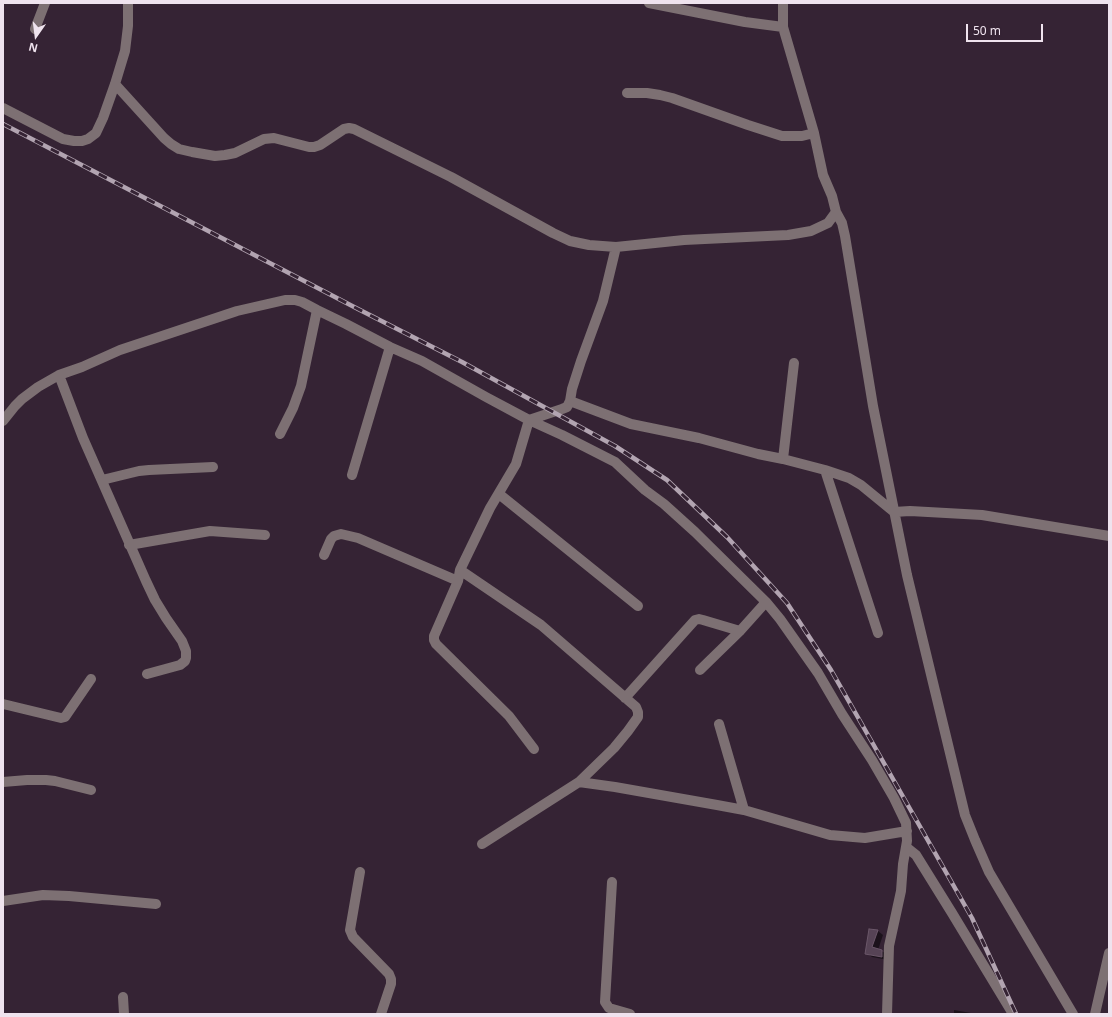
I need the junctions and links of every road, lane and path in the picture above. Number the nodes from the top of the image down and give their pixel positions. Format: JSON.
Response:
{"nodes":[{"id":1,"x":45,"y":3,"type":"edge"},
{"id":2,"x":128,"y":3,"type":"edge"},
{"id":3,"x":649,"y":3,"type":"edge"},
{"id":4,"x":783,"y":3,"type":"edge"},
{"id":5,"x":783,"y":27,"type":"junction"},
{"id":6,"x":36,"y":29,"type":"dead end"},
{"id":7,"x":115,"y":84,"type":"junction"},
{"id":8,"x":626,"y":93,"type":"dead end"},
{"id":9,"x":3,"y":108,"type":"edge"},
{"id":10,"x":814,"y":133,"type":"junction"},
{"id":11,"x":836,"y":212,"type":"junction"},
{"id":12,"x":616,"y":247,"type":"junction"},
{"id":13,"x":317,"y":310,"type":"junction"},
{"id":14,"x":390,"y":347,"type":"junction"},
{"id":15,"x":794,"y":363,"type":"dead end"},
{"id":16,"x":59,"y":375,"type":"junction"},
{"id":17,"x":570,"y":401,"type":"junction"},
{"id":18,"x":529,"y":420,"type":"junction"},
{"id":19,"x":3,"y":421,"type":"edge"},
{"id":20,"x":280,"y":434,"type":"dead end"},
{"id":21,"x":783,"y":459,"type":"junction"},
{"id":22,"x":213,"y":467,"type":"dead end"},
{"id":23,"x":826,"y":470,"type":"junction"},
{"id":24,"x":352,"y":476,"type":"dead end"},
{"id":25,"x":102,"y":480,"type":"junction"},
{"id":26,"x":499,"y":494,"type":"junction"},
{"id":27,"x":894,"y":512,"type":"junction"},
{"id":28,"x":265,"y":535,"type":"dead end"},
{"id":29,"x":1109,"y":536,"type":"edge"},
{"id":30,"x":129,"y":545,"type":"junction"},
{"id":31,"x":324,"y":555,"type":"dead end"},
{"id":32,"x":460,"y":570,"type":"junction"},
{"id":33,"x":458,"y":581,"type":"junction"},
{"id":34,"x":766,"y":602,"type":"junction"},
{"id":35,"x":638,"y":606,"type":"dead end"},
{"id":36,"x":740,"y":631,"type":"junction"},
{"id":37,"x":878,"y":633,"type":"dead end"},
{"id":38,"x":700,"y":670,"type":"dead end"},
{"id":39,"x":147,"y":674,"type":"dead end"},
{"id":40,"x":91,"y":679,"type":"dead end"},
{"id":41,"x":625,"y":698,"type":"junction"},
{"id":42,"x":3,"y":704,"type":"edge"},
{"id":43,"x":719,"y":724,"type":"dead end"},
{"id":44,"x":534,"y":749,"type":"dead end"},
{"id":45,"x":3,"y":782,"type":"edge"},
{"id":46,"x":579,"y":782,"type":"junction"},
{"id":47,"x":91,"y":790,"type":"dead end"},
{"id":48,"x":744,"y":810,"type":"junction"},
{"id":49,"x":907,"y":830,"type":"junction"},
{"id":50,"x":482,"y":844,"type":"dead end"},
{"id":51,"x":906,"y":847,"type":"junction"},
{"id":52,"x":360,"y":872,"type":"dead end"},
{"id":53,"x":612,"y":882,"type":"dead end"},
{"id":54,"x":3,"y":900,"type":"edge"},
{"id":55,"x":156,"y":904,"type":"dead end"},
{"id":56,"x":1109,"y":953,"type":"edge"},
{"id":57,"x":1106,"y":977,"type":"edge"},
{"id":58,"x":123,"y":997,"type":"dead end"},
{"id":59,"x":124,"y":1014,"type":"edge"},
{"id":60,"x":381,"y":1014,"type":"edge"},
{"id":61,"x":630,"y":1014,"type":"edge"},
{"id":62,"x":888,"y":1014,"type":"edge"},
{"id":63,"x":1013,"y":1014,"type":"edge"},
{"id":64,"x":1073,"y":1014,"type":"edge"},
{"id":65,"x":1095,"y":1014,"type":"edge"}],
"edges":[{"from":1,"to":6,"type":"street"},
{"from":2,"to":7,"type":"street"},
{"from":3,"to":5,"type":"street"},
{"from":4,"to":5,"type":"street"},
{"from":5,"to":10,"type":"street"},
{"from":7,"to":9,"type":"street"},
{"from":7,"to":12,"type":"street"},
{"from":8,"to":10,"type":"street"},
{"from":10,"to":11,"type":"street"},
{"from":11,"to":12,"type":"street"},
{"from":11,"to":27,"type":"street"},
{"from":12,"to":17,"type":"street"},
{"from":13,"to":14,"type":"street"},
{"from":13,"to":16,"type":"street"},
{"from":13,"to":20,"type":"street"},
{"from":14,"to":18,"type":"street"},
{"from":14,"to":24,"type":"street"},
{"from":15,"to":21,"type":"street"},
{"from":16,"to":19,"type":"street"},
{"from":16,"to":25,"type":"street"},
{"from":17,"to":18,"type":"street"},
{"from":17,"to":21,"type":"street"},
{"from":18,"to":26,"type":"street"},
{"from":18,"to":34,"type":"street"},
{"from":21,"to":23,"type":"street"},
{"from":22,"to":25,"type":"street"},
{"from":23,"to":27,"type":"street"},
{"from":23,"to":37,"type":"street"},
{"from":25,"to":30,"type":"street"},
{"from":26,"to":32,"type":"street"},
{"from":26,"to":35,"type":"street"},
{"from":27,"to":29,"type":"street"},
{"from":27,"to":64,"type":"street"},
{"from":28,"to":30,"type":"street"},
{"from":30,"to":39,"type":"street"},
{"from":31,"to":33,"type":"street"},
{"from":32,"to":33,"type":"street"},
{"from":32,"to":41,"type":"street"},
{"from":33,"to":44,"type":"street"},
{"from":34,"to":36,"type":"street"},
{"from":34,"to":49,"type":"street"},
{"from":36,"to":38,"type":"street"},
{"from":36,"to":41,"type":"street"},
{"from":40,"to":42,"type":"street"},
{"from":41,"to":46,"type":"street"},
{"from":43,"to":48,"type":"street"},
{"from":45,"to":47,"type":"street"},
{"from":46,"to":48,"type":"street"},
{"from":46,"to":50,"type":"street"},
{"from":48,"to":49,"type":"street"},
{"from":49,"to":51,"type":"street"},
{"from":51,"to":62,"type":"street"},
{"from":51,"to":63,"type":"street"},
{"from":52,"to":60,"type":"street"},
{"from":53,"to":61,"type":"street"},
{"from":54,"to":55,"type":"street"},
{"from":56,"to":57,"type":"street"},
{"from":57,"to":65,"type":"street"},
{"from":58,"to":59,"type":"street"}]}
